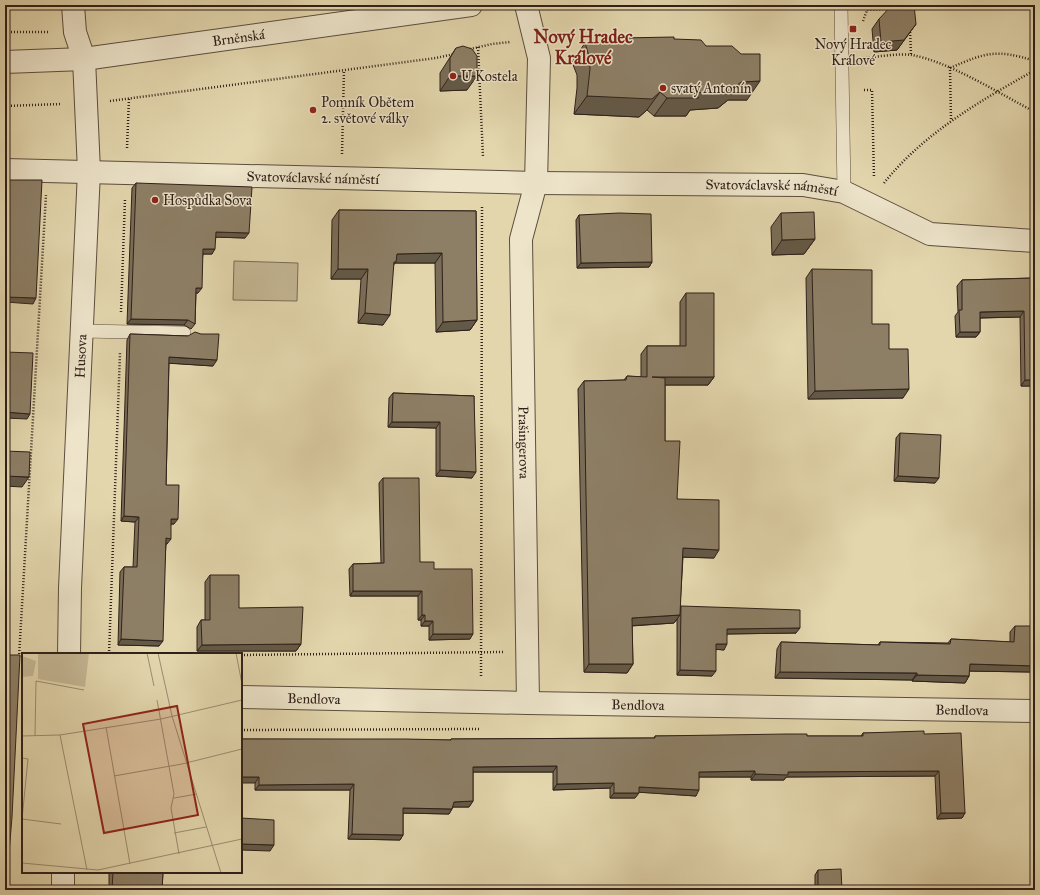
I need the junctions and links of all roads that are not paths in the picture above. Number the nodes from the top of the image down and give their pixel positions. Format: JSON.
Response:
{"nodes":[{"id":1,"x":73,"y":5,"type":"edge"},
{"id":2,"x":471,"y":5,"type":"edge"},
{"id":3,"x":526,"y":5,"type":"edge"},
{"id":4,"x":841,"y":5,"type":"edge"},
{"id":5,"x":84,"y":59,"type":"junction"},
{"id":6,"x":5,"y":62,"type":"edge"},
{"id":7,"x":5,"y":170,"type":"edge"},
{"id":8,"x":88,"y":176,"type":"junction"},
{"id":9,"x":5,"y":180,"type":"edge"},
{"id":10,"x":536,"y":183,"type":"junction"},
{"id":11,"x":844,"y":192,"type":"junction"},
{"id":12,"x":1035,"y":241,"type":"edge"},
{"id":13,"x":82,"y":331,"type":"junction"},
{"id":14,"x":184,"y":333,"type":"dead end"},
{"id":15,"x":69,"y":653,"type":"edge"},
{"id":16,"x":242,"y":696,"type":"edge"},
{"id":17,"x":528,"y":703,"type":"junction"},
{"id":18,"x":1035,"y":711,"type":"edge"},
{"id":19,"x":63,"y":873,"type":"edge"},
{"id":20,"x":63,"y":890,"type":"edge"}],
"edges":[{"from":1,"to":5,"type":"street","name":"Husova"},
{"from":2,"to":5,"type":"street","name":"Brněnská"},
{"from":3,"to":10,"type":"street"},
{"from":4,"to":11,"type":"lane","name":"Svatováclavské náměstí"},
{"from":5,"to":6,"type":"street","name":"Brněnská"},
{"from":5,"to":8,"type":"street","name":"Husova"},
{"from":7,"to":8,"type":"street","name":"Svatováclavské náměstí"},
{"from":8,"to":9,"type":"lane"},
{"from":8,"to":10,"type":"street","name":"Svatováclavské náměstí"},
{"from":8,"to":13,"type":"street","name":"Husova"},
{"from":10,"to":11,"type":"street","name":"Svatováclavské náměstí"},
{"from":10,"to":17,"type":"street","name":"Prašingerova"},
{"from":11,"to":12,"type":"street"},
{"from":13,"to":14,"type":"lane"},
{"from":13,"to":15,"type":"street","name":"Husova"},
{"from":16,"to":17,"type":"street","name":"Bendlova"},
{"from":17,"to":18,"type":"street","name":"Bendlova"},
{"from":19,"to":20,"type":"street"}]}
